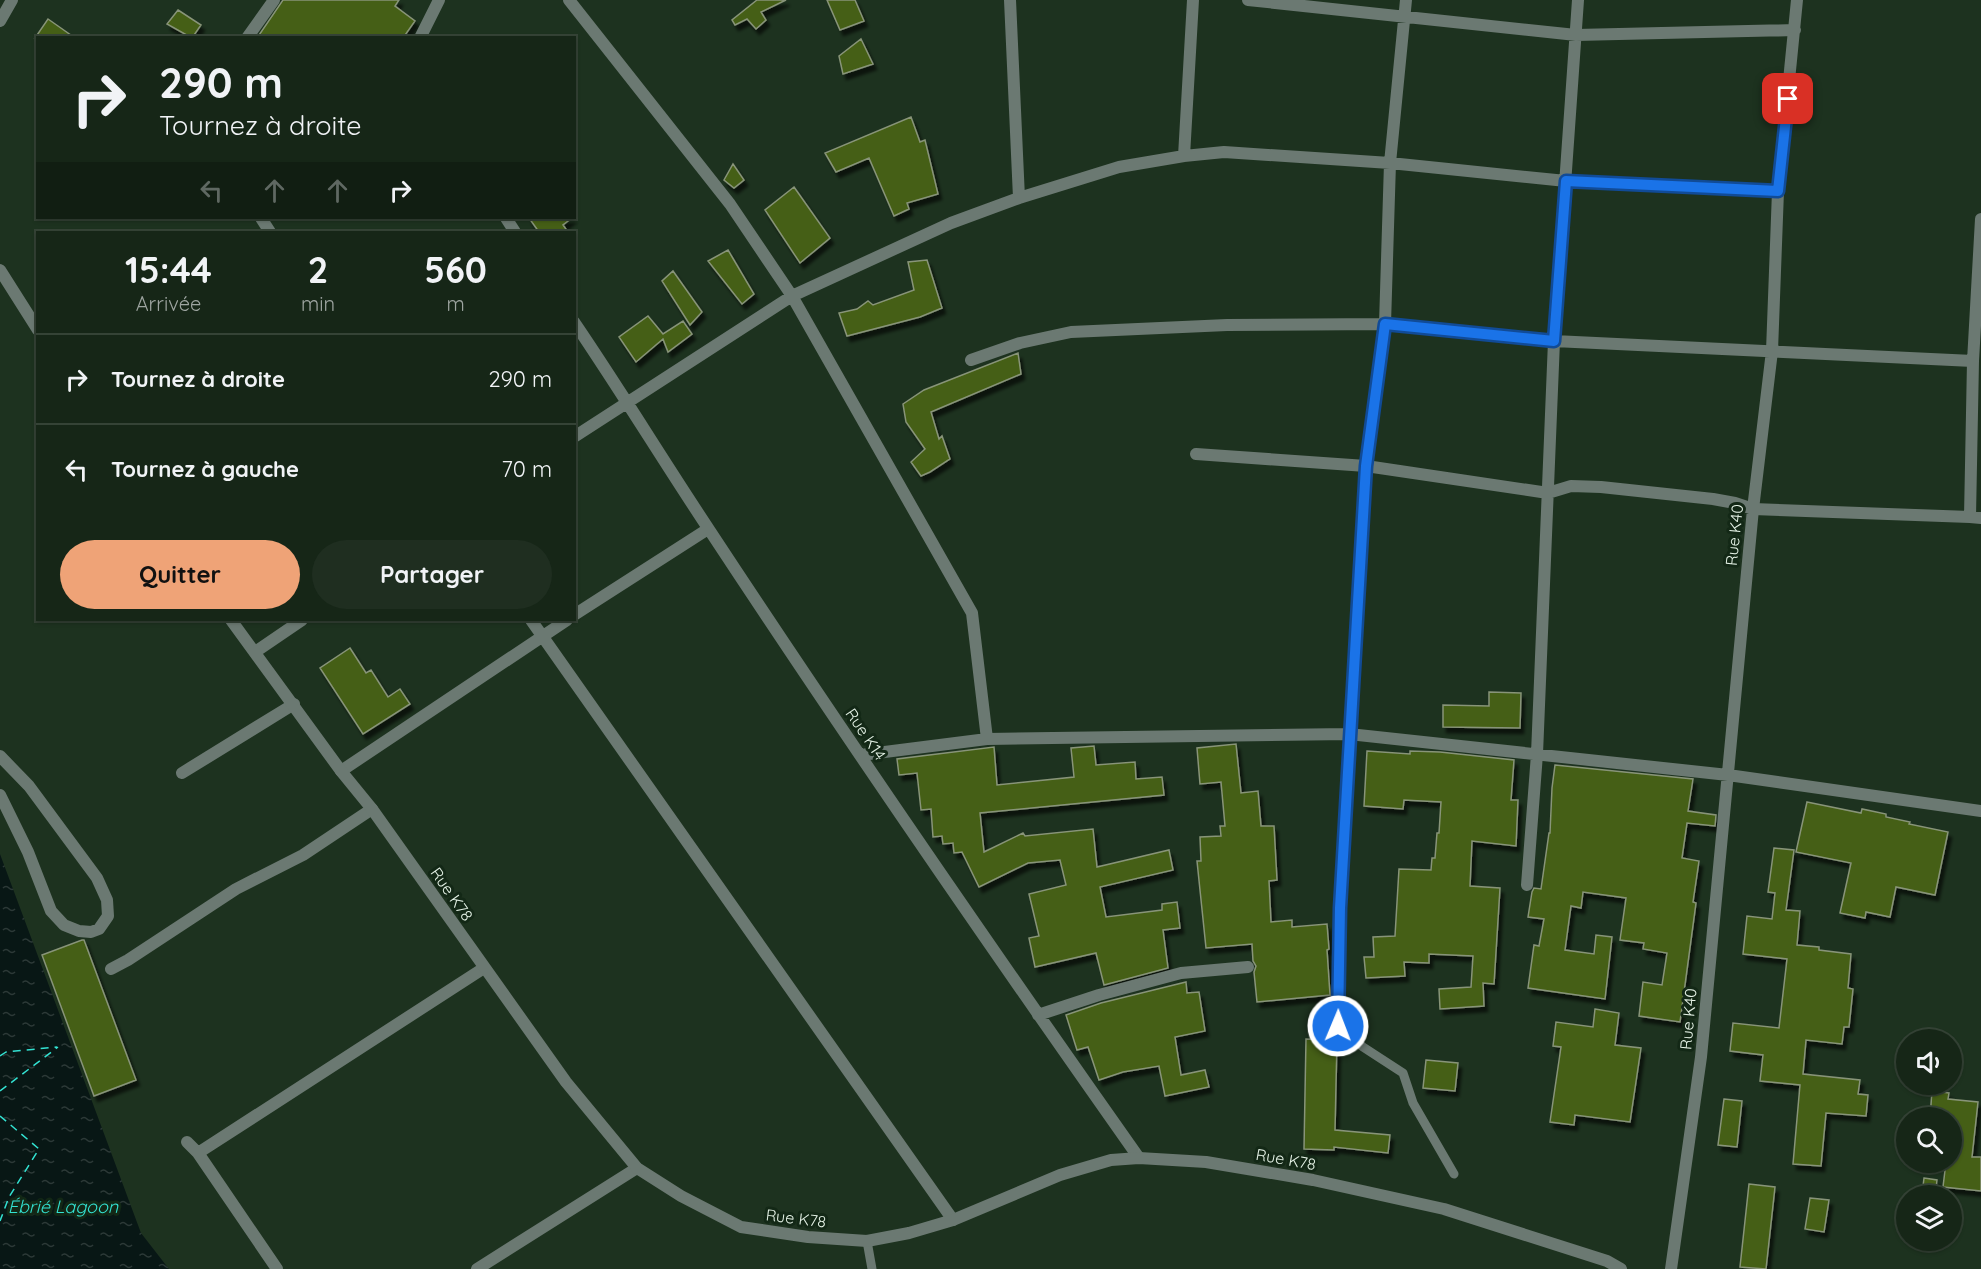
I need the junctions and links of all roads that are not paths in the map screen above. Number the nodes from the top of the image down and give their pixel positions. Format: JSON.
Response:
{"nodes":[{"id":1,"x":12,"y":0,"type":"edge"},
{"id":2,"x":274,"y":0,"type":"edge"},
{"id":3,"x":439,"y":0,"type":"edge"},
{"id":4,"x":569,"y":0,"type":"edge"},
{"id":5,"x":1010,"y":0,"type":"edge"},
{"id":6,"x":1193,"y":0,"type":"edge"},
{"id":7,"x":1248,"y":0,"type":"edge"},
{"id":8,"x":1406,"y":0,"type":"edge"},
{"id":9,"x":1578,"y":0,"type":"edge"},
{"id":10,"x":1797,"y":0,"type":"edge"},
{"id":11,"x":1405,"y":16,"type":"junction"},
{"id":12,"x":0,"y":21,"type":"edge"},
{"id":13,"x":1795,"y":30,"type":"junction"},
{"id":14,"x":1576,"y":35,"type":"junction"},
{"id":15,"x":248,"y":36,"type":"edge"},
{"id":16,"x":421,"y":36,"type":"edge"},
{"id":17,"x":1184,"y":156,"type":"junction"},
{"id":18,"x":1390,"y":163,"type":"junction"},
{"id":19,"x":1566,"y":181,"type":"junction"},
{"id":20,"x":1778,"y":191,"type":"junction"},
{"id":21,"x":1019,"y":198,"type":"junction"},
{"id":22,"x":1981,"y":219,"type":"edge"},
{"id":23,"x":0,"y":270,"type":"edge"},
{"id":24,"x":792,"y":296,"type":"junction"},
{"id":25,"x":1385,"y":324,"type":"junction"},
{"id":26,"x":576,"y":325,"type":"edge"},
{"id":27,"x":36,"y":327,"type":"edge"},
{"id":28,"x":1554,"y":341,"type":"junction"},
{"id":29,"x":1772,"y":351,"type":"junction"},
{"id":30,"x":972,"y":360,"type":"dead end"},
{"id":31,"x":1973,"y":361,"type":"junction"},
{"id":32,"x":628,"y":402,"type":"junction"},
{"id":33,"x":576,"y":436,"type":"edge"},
{"id":34,"x":1196,"y":454,"type":"dead end"},
{"id":35,"x":1366,"y":466,"type":"junction"},
{"id":36,"x":1548,"y":493,"type":"junction"},
{"id":37,"x":1753,"y":509,"type":"junction"},
{"id":38,"x":1976,"y":518,"type":"edge"},
{"id":39,"x":708,"y":529,"type":"junction"},
{"id":40,"x":576,"y":614,"type":"edge"},
{"id":41,"x":232,"y":621,"type":"edge"},
{"id":42,"x":301,"y":621,"type":"edge"},
{"id":43,"x":532,"y":621,"type":"edge"},
{"id":44,"x":565,"y":621,"type":"edge"},
{"id":45,"x":542,"y":635,"type":"junction"},
{"id":46,"x":255,"y":652,"type":"junction"},
{"id":47,"x":294,"y":704,"type":"junction"},
{"id":48,"x":1349,"y":734,"type":"junction"},
{"id":49,"x":987,"y":739,"type":"junction"},
{"id":50,"x":1537,"y":754,"type":"junction"},
{"id":51,"x":861,"y":755,"type":"junction"},
{"id":52,"x":0,"y":756,"type":"edge"},
{"id":53,"x":341,"y":771,"type":"junction"},
{"id":54,"x":182,"y":773,"type":"dead end"},
{"id":55,"x":1728,"y":775,"type":"junction"},
{"id":56,"x":0,"y":795,"type":"edge"},
{"id":57,"x":372,"y":809,"type":"junction"},
{"id":58,"x":1981,"y":811,"type":"edge"},
{"id":59,"x":1527,"y":885,"type":"dead end"},
{"id":60,"x":484,"y":968,"type":"junction"},
{"id":61,"x":1248,"y":968,"type":"dead end"},
{"id":62,"x":111,"y":969,"type":"dead end"},
{"id":63,"x":1038,"y":1015,"type":"junction"},
{"id":64,"x":1338,"y":1026,"type":"joint"},
{"id":65,"x":188,"y":1142,"type":"dead end"},
{"id":66,"x":198,"y":1152,"type":"junction"},
{"id":67,"x":1139,"y":1158,"type":"junction"},
{"id":68,"x":636,"y":1168,"type":"junction"},
{"id":69,"x":1454,"y":1174,"type":"dead end"},
{"id":70,"x":953,"y":1220,"type":"junction"},
{"id":71,"x":867,"y":1241,"type":"junction"},
{"id":72,"x":277,"y":1269,"type":"edge"},
{"id":73,"x":477,"y":1269,"type":"edge"},
{"id":74,"x":872,"y":1269,"type":"edge"},
{"id":75,"x":1622,"y":1269,"type":"edge"},
{"id":76,"x":1671,"y":1269,"type":"edge"}],
"edges":[{"from":1,"to":12,"type":"street"},
{"from":2,"to":15,"type":"street"},
{"from":3,"to":16,"type":"street"},
{"from":4,"to":24,"type":"street"},
{"from":5,"to":21,"type":"street"},
{"from":6,"to":17,"type":"street"},
{"from":7,"to":11,"type":"street"},
{"from":8,"to":11,"type":"street"},
{"from":9,"to":14,"type":"street"},
{"from":10,"to":13,"type":"street","name":"Rue K40"},
{"from":11,"to":14,"type":"street"},
{"from":11,"to":18,"type":"street"},
{"from":13,"to":14,"type":"street"},
{"from":13,"to":20,"type":"street","name":"Rue K40"},
{"from":14,"to":19,"type":"street"},
{"from":17,"to":18,"type":"street"},
{"from":17,"to":21,"type":"street"},
{"from":18,"to":19,"type":"street"},
{"from":18,"to":25,"type":"street"},
{"from":19,"to":20,"type":"street"},
{"from":19,"to":28,"type":"street"},
{"from":20,"to":29,"type":"street","name":"Rue K40"},
{"from":21,"to":24,"type":"street"},
{"from":22,"to":31,"type":"street"},
{"from":23,"to":27,"type":"street"},
{"from":24,"to":32,"type":"street"},
{"from":24,"to":49,"type":"street"},
{"from":25,"to":28,"type":"street"},
{"from":25,"to":30,"type":"street"},
{"from":25,"to":35,"type":"street"},
{"from":26,"to":32,"type":"street","name":"Rue K14"},
{"from":28,"to":29,"type":"street"},
{"from":28,"to":36,"type":"street"},
{"from":29,"to":31,"type":"street"},
{"from":29,"to":37,"type":"street","name":"Rue K40"},
{"from":31,"to":38,"type":"street"},
{"from":32,"to":33,"type":"street"},
{"from":32,"to":39,"type":"street","name":"Rue K14"},
{"from":34,"to":35,"type":"street"},
{"from":35,"to":36,"type":"street"},
{"from":35,"to":48,"type":"street"},
{"from":36,"to":37,"type":"street"},
{"from":36,"to":50,"type":"street"},
{"from":37,"to":38,"type":"street"},
{"from":37,"to":55,"type":"street","name":"Rue K40"},
{"from":39,"to":40,"type":"street"},
{"from":39,"to":51,"type":"street","name":"Rue K14"},
{"from":41,"to":46,"type":"street","name":"Rue K78"},
{"from":42,"to":46,"type":"street"},
{"from":43,"to":45,"type":"street"},
{"from":44,"to":45,"type":"street"},
{"from":45,"to":53,"type":"street"},
{"from":45,"to":70,"type":"street"},
{"from":46,"to":47,"type":"street","name":"Rue K78"},
{"from":47,"to":53,"type":"street","name":"Rue K78"},
{"from":47,"to":54,"type":"street"},
{"from":48,"to":49,"type":"street"},
{"from":48,"to":50,"type":"street"},
{"from":48,"to":64,"type":"street"},
{"from":49,"to":51,"type":"street"},
{"from":50,"to":55,"type":"street"},
{"from":50,"to":59,"type":"street"},
{"from":51,"to":63,"type":"street","name":"Rue K14"},
{"from":52,"to":56,"type":"street"},
{"from":53,"to":57,"type":"street","name":"Rue K78"},
{"from":55,"to":58,"type":"street"},
{"from":55,"to":76,"type":"street","name":"Rue K40"},
{"from":57,"to":60,"type":"street","name":"Rue K78"},
{"from":57,"to":62,"type":"street"},
{"from":60,"to":66,"type":"street"},
{"from":60,"to":68,"type":"street","name":"Rue K78"},
{"from":61,"to":63,"type":"street"},
{"from":63,"to":67,"type":"street","name":"Rue K14"},
{"from":64,"to":69,"type":"lane"},
{"from":65,"to":66,"type":"street"},
{"from":66,"to":72,"type":"street"},
{"from":67,"to":70,"type":"street","name":"Rue K78"},
{"from":67,"to":75,"type":"street","name":"Rue K78"},
{"from":68,"to":71,"type":"street","name":"Rue K78"},
{"from":68,"to":73,"type":"street"},
{"from":70,"to":71,"type":"street","name":"Rue K78"},
{"from":71,"to":74,"type":"lane"}]}
